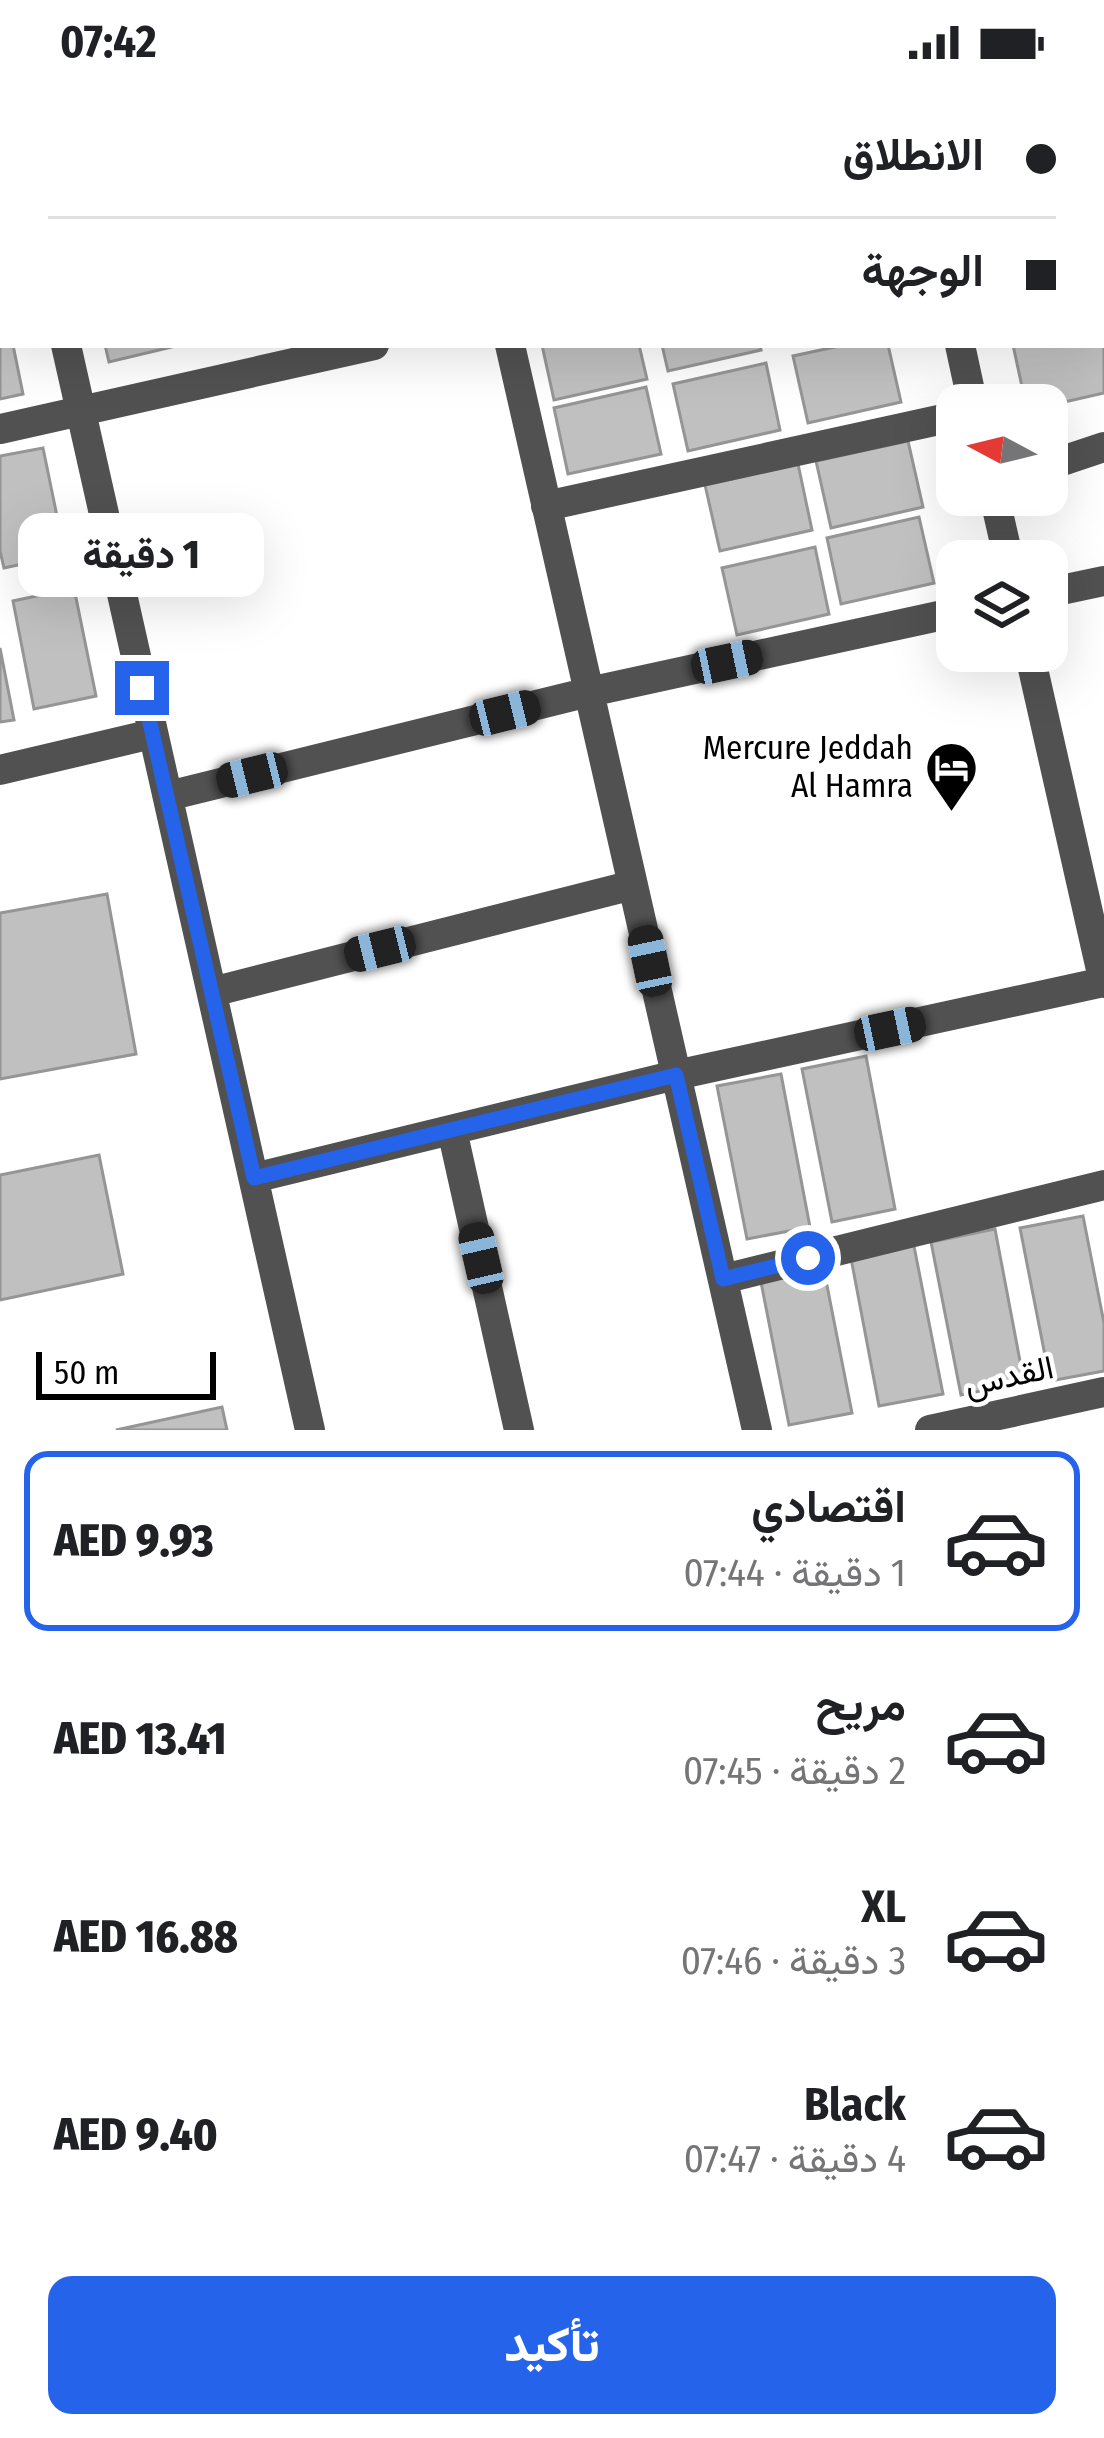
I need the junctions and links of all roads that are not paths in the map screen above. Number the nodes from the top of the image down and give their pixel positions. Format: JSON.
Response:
{"nodes":[{"id":1,"x":67,"y":348,"type":"edge"},
{"id":2,"x":360,"y":348,"type":"edge"},
{"id":3,"x":511,"y":348,"type":"edge"},
{"id":4,"x":960,"y":348,"type":"edge"},
{"id":5,"x":968,"y":384,"type":"edge"},
{"id":6,"x":80,"y":410,"type":"junction"},
{"id":7,"x":936,"y":421,"type":"edge"},
{"id":8,"x":0,"y":429,"type":"edge"},
{"id":9,"x":1104,"y":447,"type":"edge"},
{"id":10,"x":1068,"y":459,"type":"edge"},
{"id":11,"x":547,"y":506,"type":"junction"},
{"id":12,"x":1104,"y":581,"type":"edge"},
{"id":13,"x":1068,"y":588,"type":"edge"},
{"id":14,"x":936,"y":617,"type":"edge"},
{"id":15,"x":1034,"y":672,"type":"edge"},
{"id":16,"x":589,"y":692,"type":"junction"},
{"id":17,"x":152,"y":734,"type":"junction"},
{"id":18,"x":0,"y":770,"type":"edge"},
{"id":19,"x":167,"y":796,"type":"junction"},
{"id":20,"x":633,"y":885,"type":"junction"},
{"id":21,"x":1097,"y":917,"type":"edge"},
{"id":22,"x":1104,"y":983,"type":"edge"},
{"id":23,"x":212,"y":992,"type":"junction"},
{"id":24,"x":676,"y":1075,"type":"junction"},
{"id":25,"x":452,"y":1130,"type":"junction"},
{"id":26,"x":254,"y":1178,"type":"junction"},
{"id":27,"x":1104,"y":1185,"type":"edge"},
{"id":28,"x":723,"y":1279,"type":"junction"},
{"id":29,"x":1104,"y":1392,"type":"edge"},
{"id":30,"x":980,"y":1425,"type":"edge"},
{"id":31,"x":310,"y":1430,"type":"edge"},
{"id":32,"x":519,"y":1430,"type":"edge"},
{"id":33,"x":757,"y":1430,"type":"edge"},
{"id":34,"x":930,"y":1430,"type":"edge"}],
"edges":[{"from":1,"to":6,"type":"street"},
{"from":2,"to":6,"type":"street"},
{"from":3,"to":11,"type":"street"},
{"from":4,"to":5,"type":"street"},
{"from":6,"to":8,"type":"street"},
{"from":6,"to":17,"type":"street"},
{"from":7,"to":11,"type":"street"},
{"from":9,"to":10,"type":"street"},
{"from":11,"to":16,"type":"street"},
{"from":12,"to":13,"type":"street"},
{"from":14,"to":16,"type":"street"},
{"from":15,"to":21,"type":"street"},
{"from":16,"to":19,"type":"street"},
{"from":16,"to":20,"type":"street"},
{"from":17,"to":18,"type":"street"},
{"from":17,"to":19,"type":"street"},
{"from":19,"to":23,"type":"street"},
{"from":20,"to":23,"type":"street"},
{"from":20,"to":24,"type":"street"},
{"from":21,"to":22,"type":"street"},
{"from":22,"to":24,"type":"street"},
{"from":23,"to":26,"type":"street"},
{"from":24,"to":25,"type":"street"},
{"from":24,"to":28,"type":"street"},
{"from":25,"to":26,"type":"street"},
{"from":25,"to":32,"type":"street"},
{"from":26,"to":31,"type":"street"},
{"from":27,"to":28,"type":"street"},
{"from":28,"to":33,"type":"street"},
{"from":29,"to":30,"type":"street","name":"القدس"},
{"from":30,"to":34,"type":"street","name":"القدس"}]}
